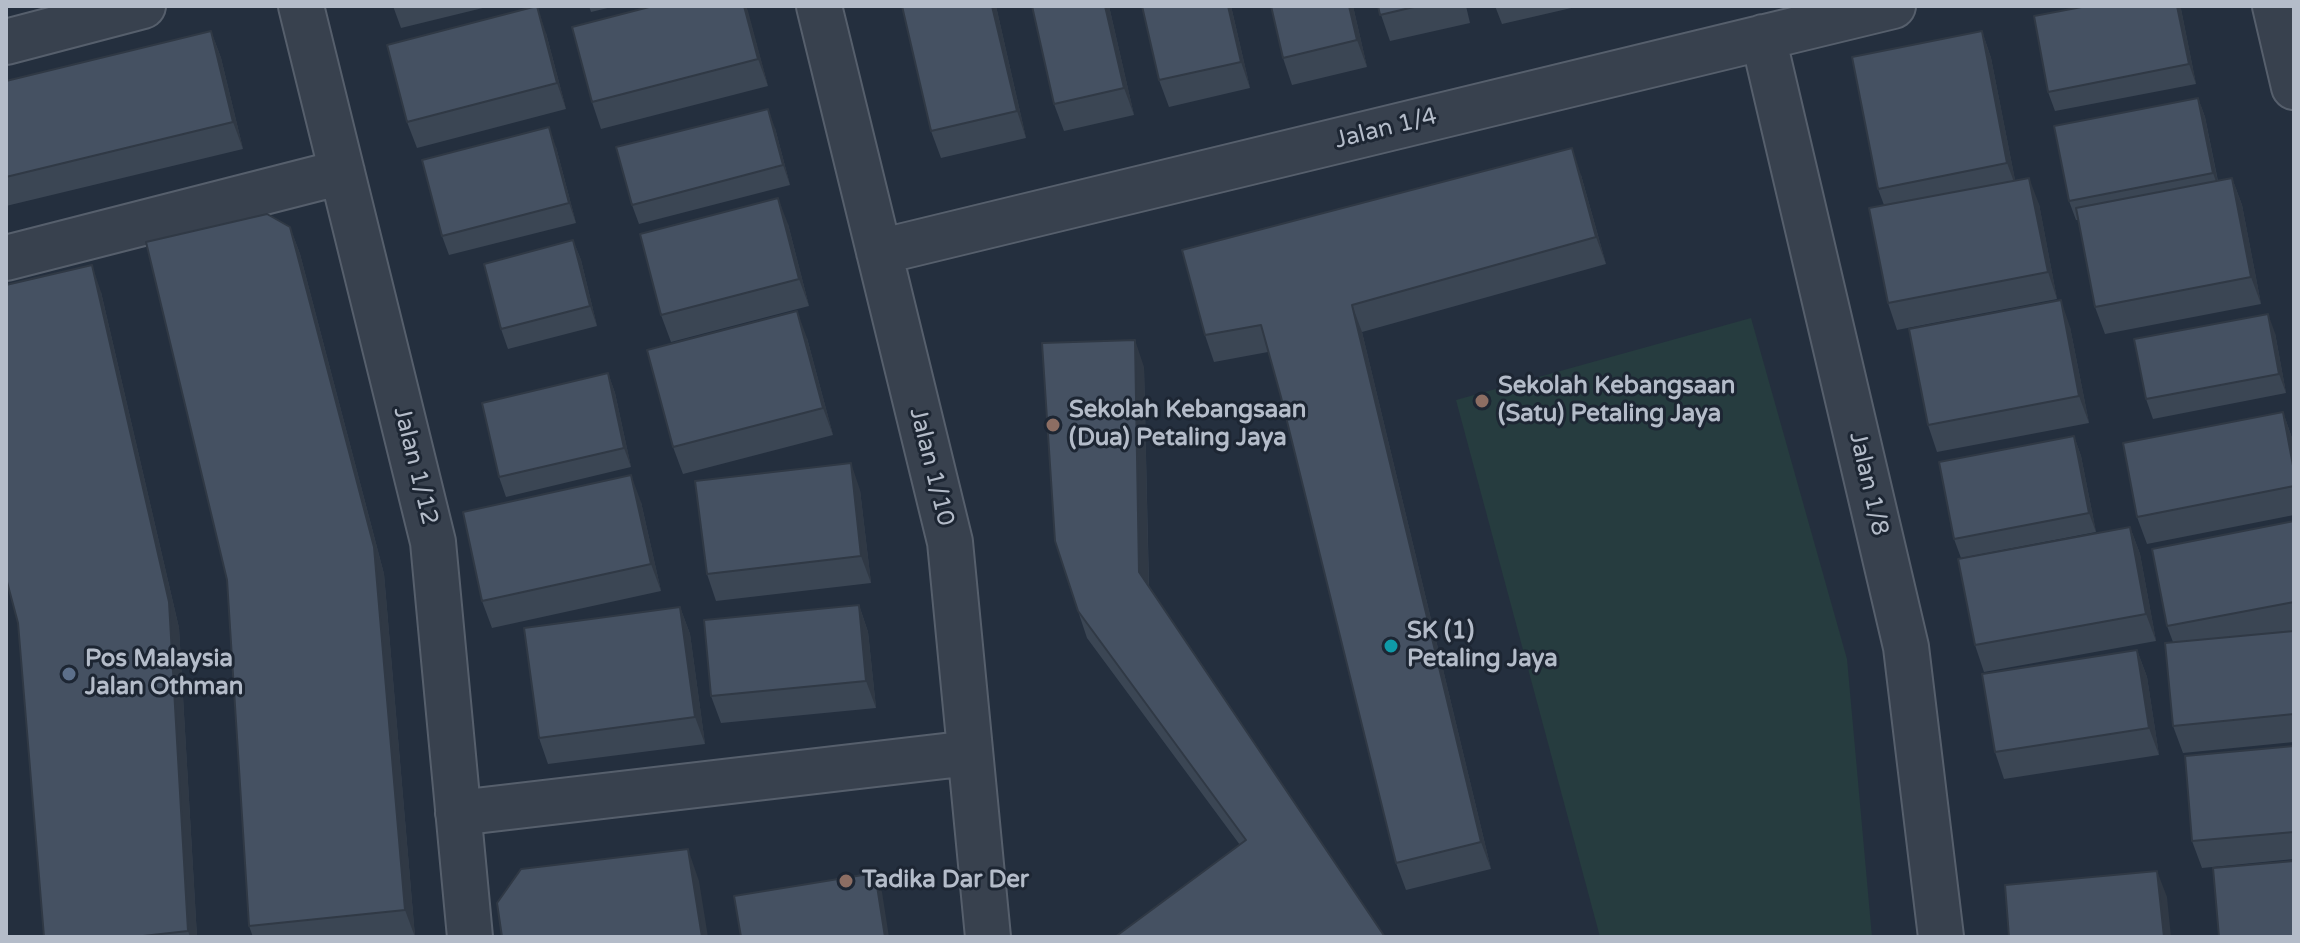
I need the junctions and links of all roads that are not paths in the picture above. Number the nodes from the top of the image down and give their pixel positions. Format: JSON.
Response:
{"nodes":[{"id":1,"x":143,"y":6,"type":"edge"},
{"id":2,"x":301,"y":6,"type":"edge"},
{"id":3,"x":819,"y":6,"type":"edge"},
{"id":4,"x":1893,"y":6,"type":"edge"},
{"id":5,"x":2275,"y":6,"type":"edge"},
{"id":6,"x":1763,"y":37,"type":"junction"},
{"id":7,"x":6,"y":42,"type":"edge"},
{"id":8,"x":2294,"y":87,"type":"edge"},
{"id":9,"x":342,"y":172,"type":"junction"},
{"id":10,"x":879,"y":252,"type":"junction"},
{"id":11,"x":6,"y":258,"type":"edge"},
{"id":12,"x":970,"y":753,"type":"junction"},
{"id":13,"x":458,"y":813,"type":"junction"},
{"id":14,"x":470,"y":937,"type":"edge"},
{"id":15,"x":988,"y":937,"type":"edge"},
{"id":16,"x":1941,"y":937,"type":"edge"}],
"edges":[{"from":1,"to":7,"type":"street"},
{"from":2,"to":9,"type":"street","name":"Jalan 1/12"},
{"from":3,"to":10,"type":"street","name":"Jalan 1/10"},
{"from":4,"to":6,"type":"street","name":"Jalan 1/4"},
{"from":5,"to":8,"type":"street"},
{"from":6,"to":10,"type":"street","name":"Jalan 1/4"},
{"from":6,"to":16,"type":"street","name":"Jalan 1/8"},
{"from":9,"to":11,"type":"street"},
{"from":9,"to":13,"type":"street","name":"Jalan 1/12"},
{"from":10,"to":12,"type":"street","name":"Jalan 1/10"},
{"from":12,"to":13,"type":"street"},
{"from":12,"to":15,"type":"street","name":"Jalan 1/10"},
{"from":13,"to":14,"type":"street","name":"Jalan 1/12"}]}
